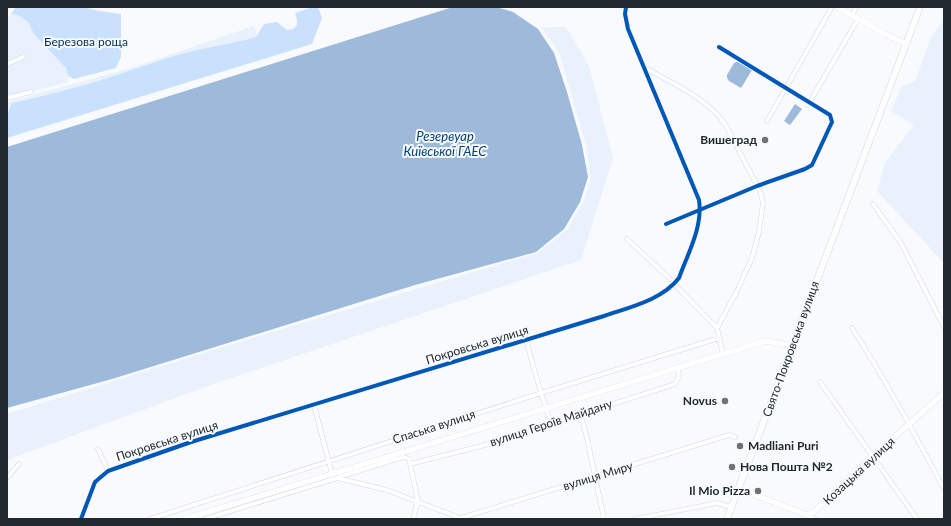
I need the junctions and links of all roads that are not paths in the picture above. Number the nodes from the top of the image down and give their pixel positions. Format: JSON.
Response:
{"nodes":[{"id":1,"x":626,"y":7,"type":"edge"},
{"id":2,"x":832,"y":7,"type":"edge"},
{"id":3,"x":837,"y":7,"type":"edge"},
{"id":4,"x":856,"y":7,"type":"edge"},
{"id":5,"x":920,"y":7,"type":"edge"},
{"id":6,"x":852,"y":16,"type":"junction"},
{"id":7,"x":858,"y":19,"type":"junction"},
{"id":8,"x":906,"y":44,"type":"junction"},
{"id":9,"x":719,"y":47,"type":"dead end"},
{"id":10,"x":23,"y":57,"type":"dead end"},
{"id":11,"x":7,"y":64,"type":"edge"},
{"id":12,"x":644,"y":66,"type":"junction"},
{"id":13,"x":785,"y":88,"type":"junction"},
{"id":14,"x":31,"y":92,"type":"dead end"},
{"id":15,"x":7,"y":98,"type":"edge"},
{"id":16,"x":809,"y":104,"type":"junction"},
{"id":17,"x":767,"y":120,"type":"dead end"},
{"id":18,"x":757,"y":186,"type":"junction"},
{"id":19,"x":873,"y":204,"type":"dead end"},
{"id":20,"x":700,"y":210,"type":"junction"},
{"id":21,"x":666,"y":224,"type":"dead end"},
{"id":22,"x":627,"y":239,"type":"dead end"},
{"id":23,"x":674,"y":284,"type":"junction"},
{"id":24,"x":944,"y":327,"type":"edge"},
{"id":25,"x":717,"y":328,"type":"junction"},
{"id":26,"x":852,"y":328,"type":"dead end"},
{"id":27,"x":719,"y":338,"type":"junction"},
{"id":28,"x":526,"y":340,"type":"junction"},
{"id":29,"x":792,"y":346,"type":"junction"},
{"id":30,"x":723,"y":354,"type":"junction"},
{"id":31,"x":678,"y":368,"type":"junction"},
{"id":32,"x":820,"y":382,"type":"dead end"},
{"id":33,"x":541,"y":393,"type":"junction"},
{"id":34,"x":944,"y":393,"type":"edge"},
{"id":35,"x":314,"y":405,"type":"junction"},
{"id":36,"x":546,"y":409,"type":"junction"},
{"id":37,"x":580,"y":413,"type":"junction"},
{"id":38,"x":551,"y":423,"type":"junction"},
{"id":39,"x":910,"y":424,"type":"junction"},
{"id":40,"x":735,"y":437,"type":"dead end"},
{"id":41,"x":98,"y":449,"type":"dead end"},
{"id":42,"x":873,"y":456,"type":"junction"},
{"id":43,"x":386,"y":460,"type":"junction"},
{"id":44,"x":328,"y":461,"type":"junction"},
{"id":45,"x":19,"y":464,"type":"dead end"},
{"id":46,"x":410,"y":464,"type":"junction"},
{"id":47,"x":108,"y":471,"type":"junction"},
{"id":48,"x":332,"y":474,"type":"junction"},
{"id":49,"x":595,"y":476,"type":"junction"},
{"id":50,"x":7,"y":478,"type":"edge"},
{"id":51,"x":337,"y":478,"type":"junction"},
{"id":52,"x":739,"y":489,"type":"junction"},
{"id":53,"x":944,"y":489,"type":"edge"},
{"id":54,"x":418,"y":501,"type":"junction"},
{"id":55,"x":246,"y":503,"type":"junction"},
{"id":56,"x":732,"y":507,"type":"junction"},
{"id":57,"x":807,"y":516,"type":"junction"},
{"id":58,"x":81,"y":519,"type":"edge"},
{"id":59,"x":150,"y":519,"type":"edge"},
{"id":60,"x":185,"y":519,"type":"edge"},
{"id":61,"x":205,"y":519,"type":"edge"},
{"id":62,"x":413,"y":519,"type":"edge"},
{"id":63,"x":462,"y":519,"type":"edge"},
{"id":64,"x":604,"y":519,"type":"edge"},
{"id":65,"x":635,"y":519,"type":"edge"},
{"id":66,"x":727,"y":519,"type":"edge"},
{"id":67,"x":815,"y":519,"type":"edge"},
{"id":68,"x":918,"y":519,"type":"edge"}],
"edges":[{"from":1,"to":12,"type":"street","name":"Покровська вулиця"},
{"from":2,"to":13,"type":"street"},
{"from":3,"to":6,"type":"street"},
{"from":4,"to":6,"type":"street"},
{"from":5,"to":8,"type":"main road","name":"Свято-Покровська вулиця"},
{"from":6,"to":7,"type":"street"},
{"from":7,"to":8,"type":"street"},
{"from":7,"to":16,"type":"street"},
{"from":8,"to":29,"type":"main road","name":"Свято-Покровська вулиця"},
{"from":9,"to":13,"type":"street"},
{"from":10,"to":11,"type":"street"},
{"from":12,"to":18,"type":"street"},
{"from":12,"to":20,"type":"street","name":"Покровська вулиця"},
{"from":13,"to":16,"type":"street"},
{"from":13,"to":17,"type":"street"},
{"from":14,"to":15,"type":"street"},
{"from":16,"to":18,"type":"street"},
{"from":18,"to":20,"type":"street"},
{"from":18,"to":25,"type":"street"},
{"from":19,"to":24,"type":"street"},
{"from":20,"to":21,"type":"street"},
{"from":20,"to":23,"type":"street","name":"Покровська вулиця"},
{"from":22,"to":23,"type":"street"},
{"from":23,"to":25,"type":"street"},
{"from":23,"to":28,"type":"street","name":"Покровська вулиця"},
{"from":25,"to":27,"type":"street"},
{"from":26,"to":39,"type":"street"},
{"from":27,"to":30,"type":"street"},
{"from":27,"to":33,"type":"street","name":"Спаська вулиця"},
{"from":28,"to":33,"type":"street"},
{"from":28,"to":35,"type":"street","name":"Покровська вулиця"},
{"from":29,"to":30,"type":"street","name":"Спаська вулиця"},
{"from":29,"to":52,"type":"main road","name":"Свято-Покровська вулиця"},
{"from":30,"to":31,"type":"street","name":"Спаська вулиця"},
{"from":31,"to":36,"type":"street","name":"Спаська вулиця"},
{"from":31,"to":37,"type":"street","name":"вулиця Героїв Майдану"},
{"from":32,"to":42,"type":"street"},
{"from":33,"to":36,"type":"street"},
{"from":33,"to":44,"type":"street","name":"Спаська вулиця"},
{"from":34,"to":39,"type":"street","name":"Козацька вулиця"},
{"from":35,"to":44,"type":"street"},
{"from":35,"to":47,"type":"street","name":"Покровська вулиця"},
{"from":36,"to":38,"type":"street"},
{"from":36,"to":43,"type":"street","name":"Спаська вулиця"},
{"from":37,"to":38,"type":"street","name":"вулиця Героїв Майдану"},
{"from":37,"to":49,"type":"street"},
{"from":38,"to":46,"type":"street","name":"вулиця Героїв Майдану"},
{"from":39,"to":42,"type":"street","name":"Козацька вулиця"},
{"from":39,"to":53,"type":"street"},
{"from":40,"to":49,"type":"street","name":"вулиця Миру"},
{"from":41,"to":47,"type":"street"},
{"from":42,"to":57,"type":"street","name":"Козацька вулиця"},
{"from":42,"to":68,"type":"street"},
{"from":43,"to":46,"type":"street"},
{"from":43,"to":48,"type":"street","name":"Спаська вулиця"},
{"from":43,"to":51,"type":"street"},
{"from":44,"to":48,"type":"street"},
{"from":44,"to":59,"type":"street","name":"Спаська вулиця"},
{"from":45,"to":50,"type":"street"},
{"from":46,"to":54,"type":"street"},
{"from":47,"to":58,"type":"street","name":"Покровська вулиця"},
{"from":48,"to":55,"type":"street","name":"Спаська вулиця"},
{"from":49,"to":63,"type":"street","name":"вулиця Миру"},
{"from":49,"to":64,"type":"street"},
{"from":51,"to":54,"type":"street"},
{"from":51,"to":55,"type":"street"},
{"from":52,"to":56,"type":"main road","name":"Свято-Покровська вулиця"},
{"from":52,"to":57,"type":"street"},
{"from":54,"to":62,"type":"street"},
{"from":54,"to":63,"type":"street"},
{"from":55,"to":60,"type":"street","name":"Спаська вулиця"},
{"from":55,"to":61,"type":"street"},
{"from":56,"to":65,"type":"street"},
{"from":56,"to":66,"type":"main road","name":"Свято-Покровська вулиця"},
{"from":57,"to":67,"type":"street"}]}
